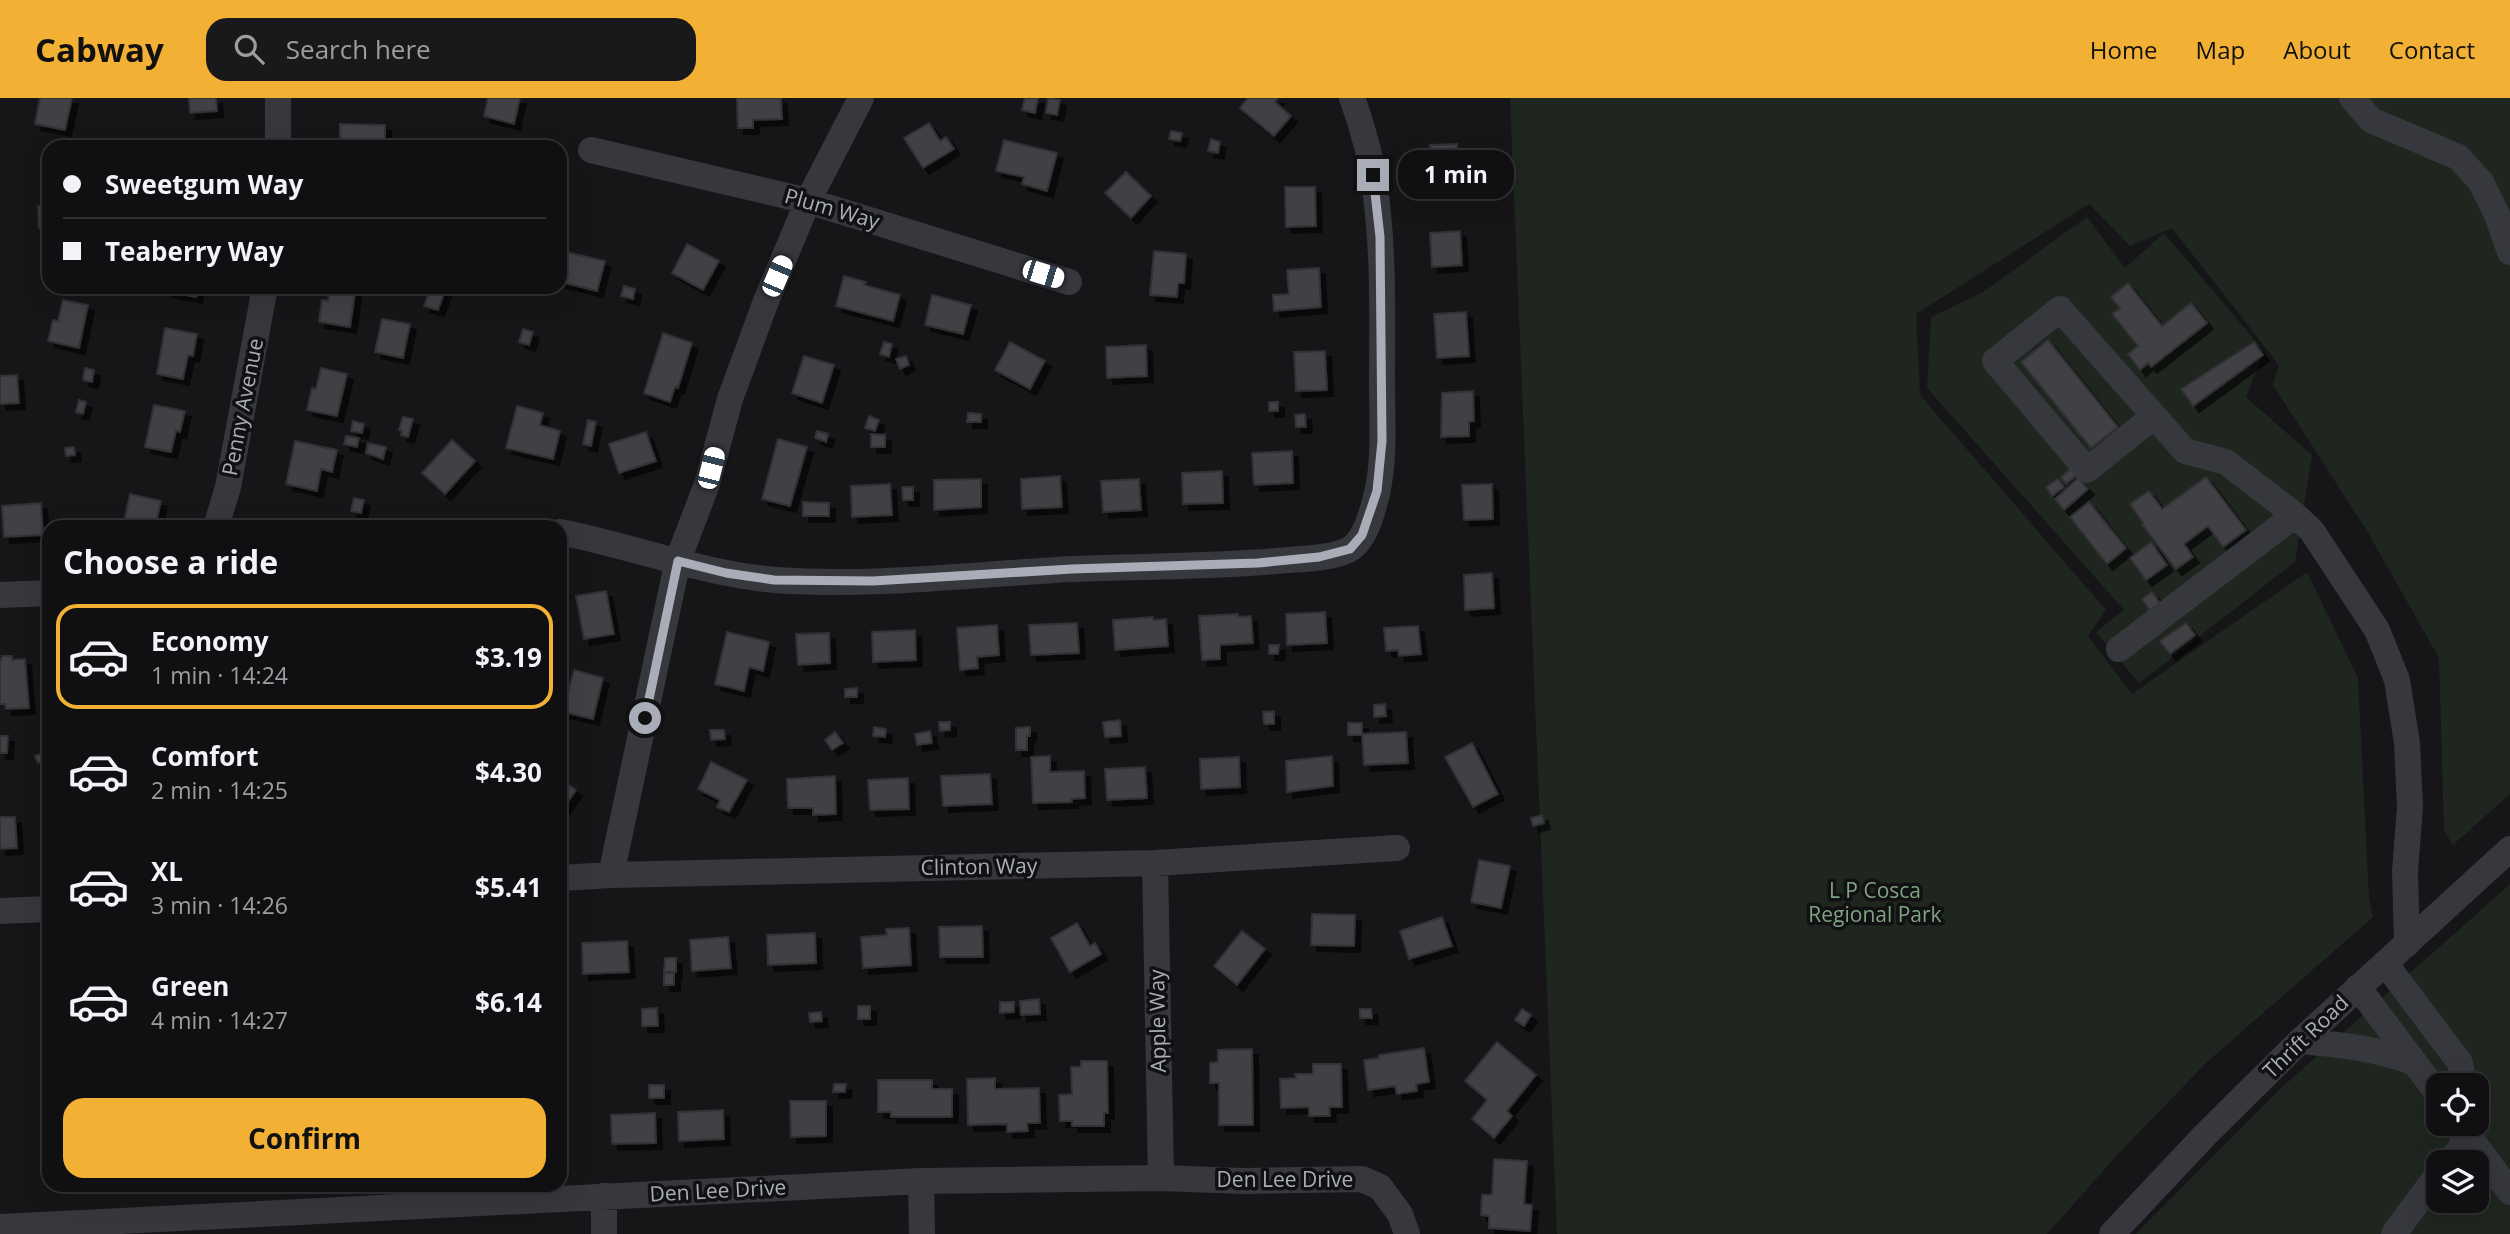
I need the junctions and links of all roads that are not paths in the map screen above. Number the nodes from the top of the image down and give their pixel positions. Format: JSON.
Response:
{"nodes":[{"id":1,"x":278,"y":98,"type":"edge"},
{"id":2,"x":861,"y":98,"type":"edge"},
{"id":3,"x":1352,"y":98,"type":"edge"},
{"id":4,"x":2352,"y":98,"type":"edge"},
{"id":5,"x":278,"y":140,"type":"edge"},
{"id":6,"x":592,"y":149,"type":"dead end"},
{"id":7,"x":808,"y":201,"type":"junction"},
{"id":8,"x":2510,"y":252,"type":"edge"},
{"id":9,"x":1069,"y":282,"type":"dead end"},
{"id":10,"x":264,"y":294,"type":"edge"},
{"id":11,"x":2154,"y":416,"type":"junction"},
{"id":12,"x":2295,"y":515,"type":"junction"},
{"id":13,"x":218,"y":520,"type":"edge"},
{"id":14,"x":567,"y":533,"type":"edge"},
{"id":15,"x":678,"y":561,"type":"junction"},
{"id":16,"x":42,"y":593,"type":"edge"},
{"id":17,"x":0,"y":595,"type":"edge"},
{"id":18,"x":2119,"y":649,"type":"dead end"},
{"id":19,"x":1397,"y":848,"type":"dead end"},
{"id":20,"x":2510,"y":849,"type":"edge"},
{"id":21,"x":1155,"y":863,"type":"junction"},
{"id":22,"x":611,"y":874,"type":"junction"},
{"id":23,"x":567,"y":877,"type":"edge"},
{"id":24,"x":42,"y":909,"type":"edge"},
{"id":25,"x":0,"y":911,"type":"edge"},
{"id":26,"x":2407,"y":944,"type":"junction"},
{"id":27,"x":2385,"y":963,"type":"junction"},
{"id":28,"x":2358,"y":987,"type":"junction"},
{"id":29,"x":2300,"y":1041,"type":"junction"},
{"id":30,"x":2415,"y":1063,"type":"junction"},
{"id":31,"x":2462,"y":1073,"type":"edge"},
{"id":32,"x":2426,"y":1078,"type":"edge"},
{"id":33,"x":2470,"y":1136,"type":"edge"},
{"id":34,"x":1161,"y":1178,"type":"junction"},
{"id":35,"x":921,"y":1181,"type":"junction"},
{"id":36,"x":2426,"y":1190,"type":"edge"},
{"id":37,"x":2510,"y":1192,"type":"edge"},
{"id":38,"x":604,"y":1196,"type":"junction"},
{"id":39,"x":0,"y":1227,"type":"edge"},
{"id":40,"x":604,"y":1234,"type":"edge"},
{"id":41,"x":922,"y":1234,"type":"edge"},
{"id":42,"x":1407,"y":1234,"type":"edge"},
{"id":43,"x":2112,"y":1234,"type":"edge"},
{"id":44,"x":2394,"y":1234,"type":"edge"}],
"edges":[{"from":1,"to":5,"type":"street"},
{"from":2,"to":7,"type":"street"},
{"from":3,"to":15,"type":"street"},
{"from":4,"to":8,"type":"street"},
{"from":6,"to":7,"type":"street","name":"Plum Way"},
{"from":7,"to":9,"type":"street","name":"Plum Way"},
{"from":7,"to":15,"type":"street"},
{"from":10,"to":13,"type":"street","name":"Penny Avenue"},
{"from":11,"to":11,"type":"street"},
{"from":11,"to":12,"type":"street"},
{"from":12,"to":18,"type":"street"},
{"from":12,"to":26,"type":"street"},
{"from":14,"to":15,"type":"street"},
{"from":15,"to":22,"type":"street"},
{"from":16,"to":17,"type":"street"},
{"from":19,"to":21,"type":"street","name":"Clinton Way"},
{"from":20,"to":26,"type":"street","name":"Thrift Road"},
{"from":21,"to":22,"type":"street","name":"Clinton Way"},
{"from":21,"to":34,"type":"street","name":"Apple Way"},
{"from":22,"to":23,"type":"street","name":"Clinton Way"},
{"from":24,"to":25,"type":"street"},
{"from":26,"to":27,"type":"street","name":"Thrift Road"},
{"from":27,"to":28,"type":"street","name":"Thrift Road"},
{"from":27,"to":31,"type":"street"},
{"from":28,"to":29,"type":"street","name":"Thrift Road"},
{"from":28,"to":30,"type":"street"},
{"from":29,"to":30,"type":"street"},
{"from":29,"to":43,"type":"street","name":"Thrift Road"},
{"from":30,"to":32,"type":"street"},
{"from":33,"to":37,"type":"street"},
{"from":34,"to":35,"type":"street","name":"Den Lee Drive"},
{"from":34,"to":42,"type":"street","name":"Den Lee Drive"},
{"from":35,"to":38,"type":"street","name":"Den Lee Drive"},
{"from":35,"to":41,"type":"street"},
{"from":36,"to":44,"type":"street"},
{"from":38,"to":39,"type":"street","name":"Den Lee Drive"},
{"from":38,"to":40,"type":"street"}]}
